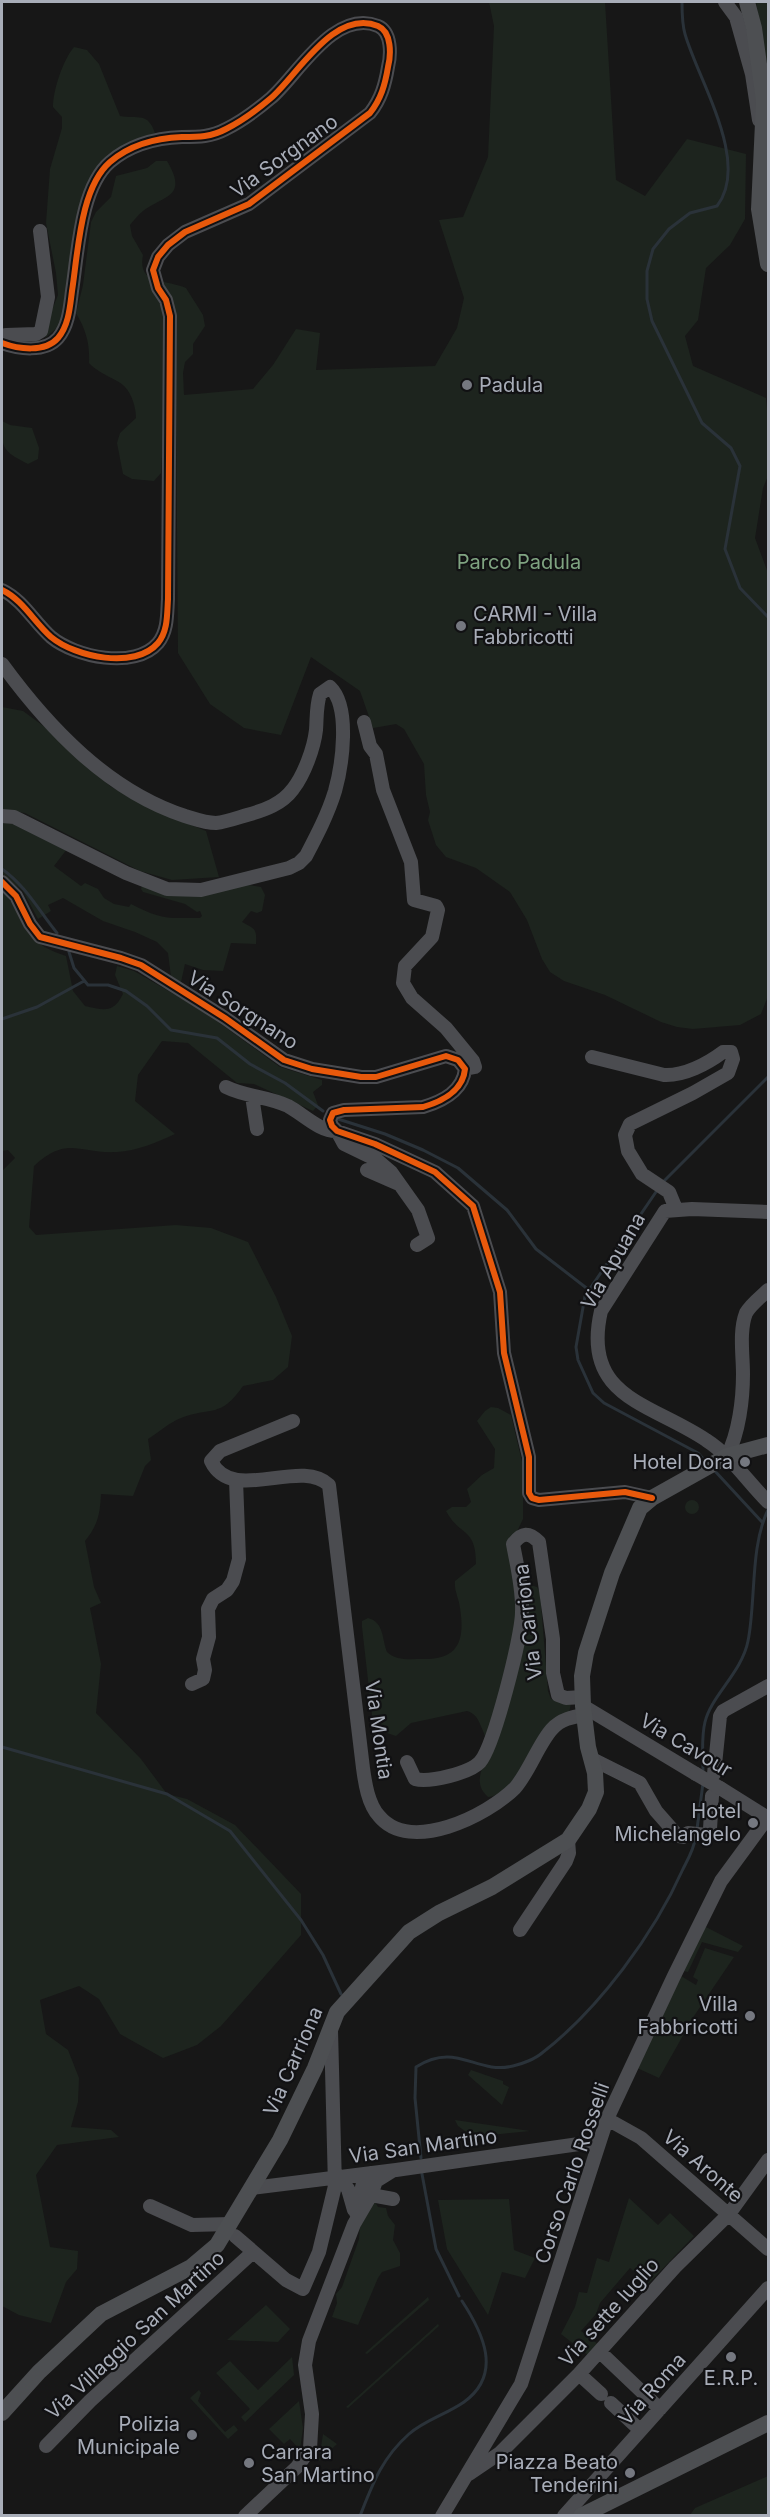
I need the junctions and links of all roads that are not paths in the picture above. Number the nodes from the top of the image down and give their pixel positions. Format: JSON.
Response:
{"nodes":[{"id":1,"x":725,"y":2,"type":"edge"},
{"id":2,"x":747,"y":2,"type":"edge"},
{"id":3,"x":763,"y":122,"type":"junction"},
{"id":4,"x":40,"y":231,"type":"dead end"},
{"id":5,"x":768,"y":264,"type":"edge"},
{"id":6,"x":3,"y":343,"type":"edge"},
{"id":7,"x":167,"y":573,"type":"junction"},
{"id":8,"x":2,"y":590,"type":"edge"},
{"id":9,"x":158,"y":606,"type":"dead end"},
{"id":10,"x":2,"y":664,"type":"edge"},
{"id":11,"x":364,"y":722,"type":"dead end"},
{"id":12,"x":2,"y":816,"type":"edge"},
{"id":13,"x":2,"y":882,"type":"edge"},
{"id":14,"x":592,"y":1057,"type":"dead end"},
{"id":15,"x":465,"y":1068,"type":"junction"},
{"id":16,"x":226,"y":1087,"type":"dead end"},
{"id":17,"x":252,"y":1096,"type":"junction"},
{"id":18,"x":334,"y":1128,"type":"junction"},
{"id":19,"x":257,"y":1129,"type":"dead end"},
{"id":20,"x":367,"y":1170,"type":"dead end"},
{"id":21,"x":400,"y":1185,"type":"junction"},
{"id":22,"x":676,"y":1209,"type":"junction"},
{"id":23,"x":768,"y":1212,"type":"edge"},
{"id":24,"x":417,"y":1245,"type":"dead end"},
{"id":25,"x":768,"y":1290,"type":"edge"},
{"id":26,"x":293,"y":1421,"type":"dead end"},
{"id":27,"x":737,"y":1426,"type":"junction"},
{"id":28,"x":759,"y":1445,"type":"edge"},
{"id":29,"x":723,"y":1458,"type":"junction"},
{"id":30,"x":236,"y":1480,"type":"junction"},
{"id":31,"x":652,"y":1498,"type":"junction"},
{"id":32,"x":768,"y":1502,"type":"edge"},
{"id":33,"x":192,"y":1684,"type":"dead end"},
{"id":34,"x":768,"y":1686,"type":"edge"},
{"id":35,"x":584,"y":1706,"type":"junction"},
{"id":36,"x":592,"y":1759,"type":"junction"},
{"id":37,"x":407,"y":1762,"type":"dead end"},
{"id":38,"x":714,"y":1774,"type":"dead end"},
{"id":39,"x":716,"y":1792,"type":"junction"},
{"id":40,"x":768,"y":1817,"type":"edge"},
{"id":41,"x":568,"y":1840,"type":"junction"},
{"id":42,"x":520,"y":1930,"type":"dead end"},
{"id":43,"x":331,"y":2028,"type":"junction"},
{"id":44,"x":607,"y":2119,"type":"junction"},
{"id":45,"x":600,"y":2141,"type":"junction"},
{"id":46,"x":768,"y":2160,"type":"edge"},
{"id":47,"x":394,"y":2171,"type":"junction"},
{"id":48,"x":371,"y":2173,"type":"junction"},
{"id":49,"x":337,"y":2177,"type":"junction"},
{"id":50,"x":252,"y":2188,"type":"junction"},
{"id":51,"x":333,"y":2195,"type":"junction"},
{"id":52,"x":371,"y":2195,"type":"junction"},
{"id":53,"x":393,"y":2199,"type":"dead end"},
{"id":54,"x":150,"y":2206,"type":"dead end"},
{"id":55,"x":354,"y":2207,"type":"junction"},
{"id":56,"x":729,"y":2214,"type":"junction"},
{"id":57,"x":354,"y":2224,"type":"junction"},
{"id":58,"x":232,"y":2230,"type":"junction"},
{"id":59,"x":768,"y":2249,"type":"edge"},
{"id":60,"x":252,"y":2253,"type":"junction"},
{"id":61,"x":768,"y":2288,"type":"edge"},
{"id":62,"x":600,"y":2352,"type":"junction"},
{"id":63,"x":579,"y":2374,"type":"junction"},
{"id":64,"x":660,"y":2409,"type":"junction"},
{"id":65,"x":2,"y":2413,"type":"edge"},
{"id":66,"x":768,"y":2422,"type":"edge"},
{"id":67,"x":640,"y":2430,"type":"junction"},
{"id":68,"x":46,"y":2446,"type":"dead end"},
{"id":69,"x":465,"y":2477,"type":"junction"},
{"id":70,"x":245,"y":2516,"type":"edge"},
{"id":71,"x":442,"y":2516,"type":"edge"},
{"id":72,"x":564,"y":2516,"type":"edge"},
{"id":73,"x":581,"y":2516,"type":"edge"}],
"edges":[{"from":1,"to":3,"type":"street"},
{"from":2,"to":3,"type":"main road"},
{"from":3,"to":5,"type":"main road"},
{"from":4,"to":6,"type":"street"},
{"from":6,"to":7,"type":"street","name":"Via Sorgnano"},
{"from":7,"to":8,"type":"street","name":"Via Sorgnano"},
{"from":7,"to":9,"type":"street"},
{"from":10,"to":12,"type":"street"},
{"from":11,"to":15,"type":"street"},
{"from":13,"to":15,"type":"street","name":"Via Sorgnano"},
{"from":14,"to":22,"type":"street","name":"Via Apuana"},
{"from":15,"to":18,"type":"street"},
{"from":16,"to":17,"type":"street"},
{"from":17,"to":18,"type":"street"},
{"from":17,"to":19,"type":"street"},
{"from":18,"to":21,"type":"street"},
{"from":18,"to":31,"type":"street"},
{"from":20,"to":21,"type":"street"},
{"from":21,"to":24,"type":"street"},
{"from":22,"to":23,"type":"street"},
{"from":22,"to":29,"type":"street","name":"Via Apuana"},
{"from":25,"to":27,"type":"street"},
{"from":26,"to":30,"type":"street"},
{"from":27,"to":28,"type":"street"},
{"from":27,"to":29,"type":"street"},
{"from":28,"to":29,"type":"main road","name":"Via Carriona"},
{"from":29,"to":31,"type":"main road","name":"Via Carriona"},
{"from":29,"to":32,"type":"street","name":"Via Apuana"},
{"from":30,"to":33,"type":"street"},
{"from":30,"to":35,"type":"street","name":"Via Montia"},
{"from":31,"to":35,"type":"main road","name":"Via Carriona"},
{"from":34,"to":38,"type":"street"},
{"from":35,"to":36,"type":"main road","name":"Via Carriona"},
{"from":35,"to":37,"type":"street","name":"Via Carriona"},
{"from":35,"to":39,"type":"street","name":"Via Cavour","bridge":true},
{"from":36,"to":39,"type":"street"},
{"from":36,"to":41,"type":"main road","name":"Via Carriona"},
{"from":39,"to":40,"type":"street","name":"Via Cavour"},
{"from":40,"to":44,"type":"street","name":"Corso Carlo Rosselli"},
{"from":41,"to":42,"type":"street","name":"Via Carriona"},
{"from":41,"to":43,"type":"main road","name":"Via Carriona"},
{"from":43,"to":49,"type":"street"},
{"from":43,"to":50,"type":"main road","name":"Via Carriona"},
{"from":44,"to":45,"type":"street","name":"Corso Carlo Rosselli"},
{"from":44,"to":56,"type":"street","name":"Via Aronte"},
{"from":45,"to":47,"type":"street","name":"Via San Martino"},
{"from":45,"to":69,"type":"street","name":"Corso Carlo Rosselli"},
{"from":46,"to":56,"type":"street","name":"Via sette luglio"},
{"from":47,"to":48,"type":"street","name":"Via San Martino"},
{"from":47,"to":52,"type":"street"},
{"from":48,"to":49,"type":"street","name":"Via San Martino"},
{"from":48,"to":57,"type":"street"},
{"from":49,"to":50,"type":"street","name":"Via San Martino"},
{"from":49,"to":51,"type":"street"},
{"from":49,"to":55,"type":"street"},
{"from":50,"to":58,"type":"main road","name":"Via Carriona"},
{"from":51,"to":55,"type":"street"},
{"from":51,"to":60,"type":"street"},
{"from":52,"to":53,"type":"street"},
{"from":52,"to":57,"type":"street"},
{"from":54,"to":58,"type":"street"},
{"from":55,"to":57,"type":"street"},
{"from":56,"to":59,"type":"street","name":"Via Aronte"},
{"from":56,"to":62,"type":"street","name":"Via sette luglio"},
{"from":57,"to":70,"type":"street"},
{"from":58,"to":60,"type":"street"},
{"from":58,"to":65,"type":"main road","name":"Via Carriona"},
{"from":60,"to":68,"type":"street","name":"Via Villaggio San Martino"},
{"from":61,"to":64,"type":"street","name":"Via Roma"},
{"from":62,"to":63,"type":"street","name":"Via sette luglio"},
{"from":62,"to":64,"type":"street"},
{"from":63,"to":67,"type":"street"},
{"from":63,"to":69,"type":"street","name":"Via sette luglio"},
{"from":64,"to":67,"type":"street","name":"Via Roma"},
{"from":66,"to":73,"type":"main road"},
{"from":67,"to":72,"type":"street","name":"Via Roma"},
{"from":69,"to":71,"type":"street","name":"Corso Carlo Rosselli"}]}
